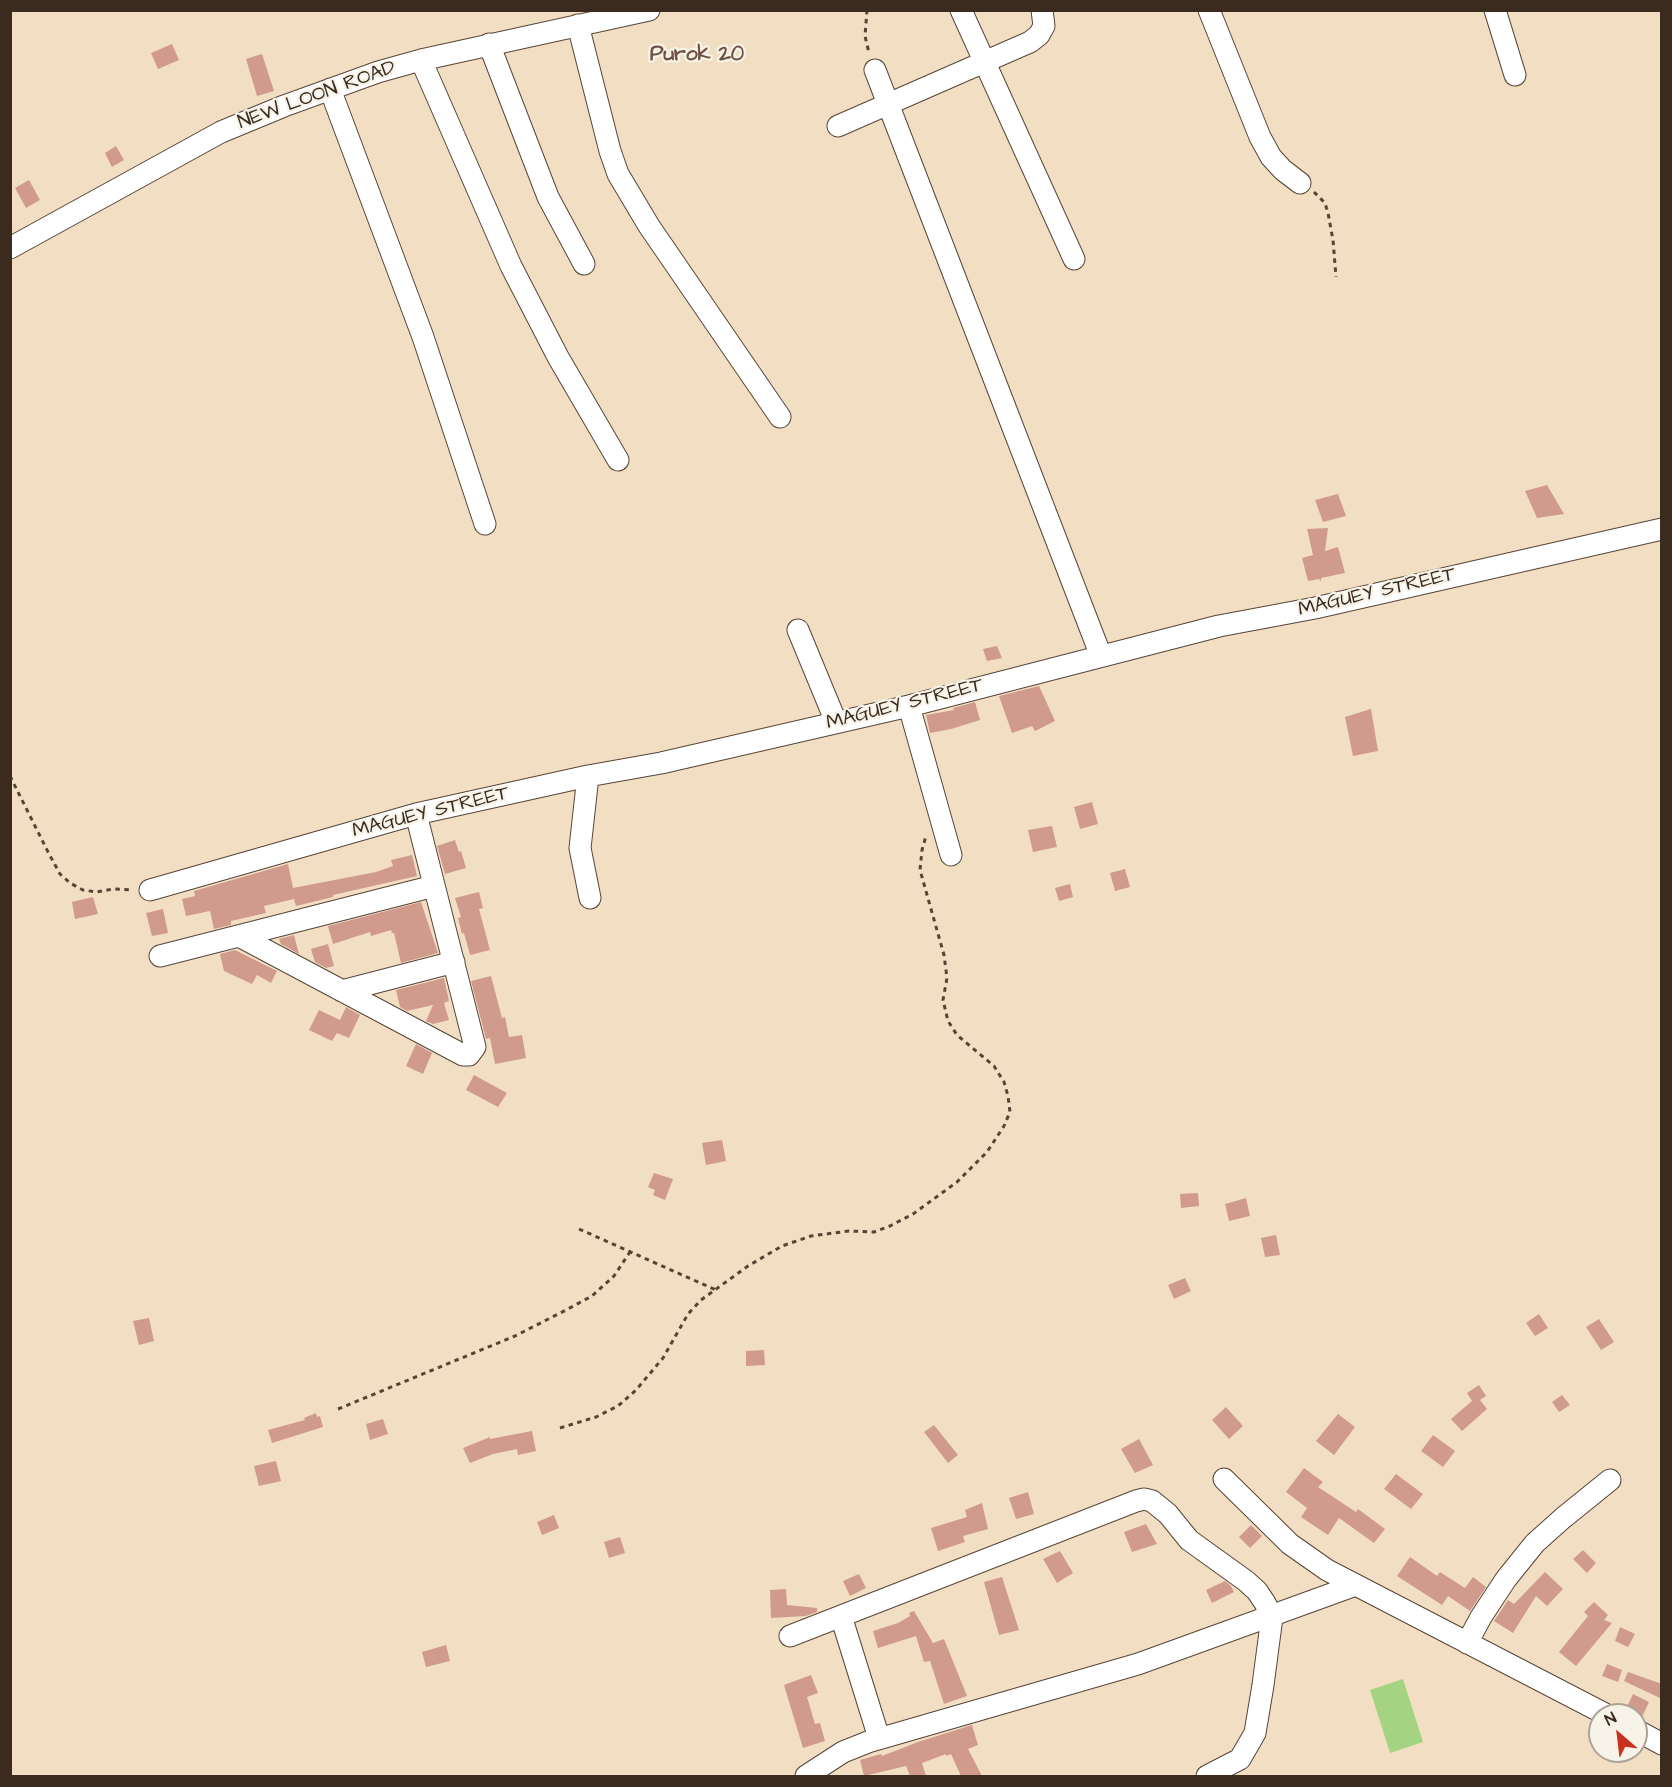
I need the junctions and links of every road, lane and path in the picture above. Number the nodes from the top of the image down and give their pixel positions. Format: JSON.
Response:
{"nodes":[{"id":1,"x":649,"y":10,"type":"edge"},
{"id":2,"x":867,"y":10,"type":"edge"},
{"id":3,"x":961,"y":10,"type":"edge"},
{"id":4,"x":1042,"y":10,"type":"edge"},
{"id":5,"x":1209,"y":10,"type":"edge"},
{"id":6,"x":1495,"y":10,"type":"edge"},
{"id":7,"x":579,"y":25,"type":"junction"},
{"id":8,"x":489,"y":44,"type":"junction"},
{"id":9,"x":421,"y":60,"type":"junction"},
{"id":10,"x":984,"y":62,"type":"junction"},
{"id":11,"x":874,"y":70,"type":"joint"},
{"id":12,"x":1515,"y":75,"type":"dead end"},
{"id":13,"x":330,"y":89,"type":"junction"},
{"id":14,"x":887,"y":104,"type":"junction"},
{"id":15,"x":838,"y":126,"type":"dead end"},
{"id":16,"x":1300,"y":183,"type":"joint"},
{"id":17,"x":10,"y":248,"type":"edge"},
{"id":18,"x":1074,"y":259,"type":"dead end"},
{"id":19,"x":584,"y":264,"type":"dead end"},
{"id":20,"x":1336,"y":278,"type":"dead end"},
{"id":21,"x":780,"y":417,"type":"dead end"},
{"id":22,"x":618,"y":460,"type":"dead end"},
{"id":23,"x":484,"y":524,"type":"dead end"},
{"id":24,"x":1662,"y":529,"type":"edge"},
{"id":25,"x":798,"y":630,"type":"dead end"},
{"id":26,"x":1101,"y":656,"type":"junction"},
{"id":27,"x":909,"y":706,"type":"junction"},
{"id":28,"x":836,"y":722,"type":"junction"},
{"id":29,"x":10,"y":776,"type":"edge"},
{"id":30,"x":588,"y":776,"type":"junction"},
{"id":31,"x":416,"y":814,"type":"junction"},
{"id":32,"x":943,"y":826,"type":"junction"},
{"id":33,"x":951,"y":855,"type":"dead end"},
{"id":34,"x":434,"y":886,"type":"junction"},
{"id":35,"x":150,"y":890,"type":"joint"},
{"id":36,"x":590,"y":898,"type":"dead end"},
{"id":37,"x":239,"y":936,"type":"junction"},
{"id":38,"x":160,"y":956,"type":"dead end"},
{"id":39,"x":454,"y":963,"type":"junction"},
{"id":40,"x":342,"y":991,"type":"junction"},
{"id":41,"x":579,"y":1229,"type":"dead end"},
{"id":42,"x":630,"y":1252,"type":"junction"},
{"id":43,"x":716,"y":1290,"type":"junction"},
{"id":44,"x":338,"y":1409,"type":"dead end"},
{"id":45,"x":560,"y":1428,"type":"dead end"},
{"id":46,"x":1224,"y":1479,"type":"dead end"},
{"id":47,"x":1611,"y":1480,"type":"dead end"},
{"id":48,"x":1356,"y":1585,"type":"junction"},
{"id":49,"x":841,"y":1616,"type":"junction"},
{"id":50,"x":1272,"y":1617,"type":"junction"},
{"id":51,"x":790,"y":1636,"type":"dead end"},
{"id":52,"x":1467,"y":1642,"type":"junction"},
{"id":53,"x":1588,"y":1705,"type":"edge"},
{"id":54,"x":1648,"y":1736,"type":"edge"},
{"id":55,"x":879,"y":1738,"type":"junction"},
{"id":56,"x":1662,"y":1744,"type":"edge"},
{"id":57,"x":806,"y":1776,"type":"edge"},
{"id":58,"x":1207,"y":1776,"type":"edge"}],
"edges":[{"from":1,"to":7,"type":"street","name":"NEW LOON ROAD"},
{"from":2,"to":11,"type":"path"},
{"from":3,"to":10,"type":"street"},
{"from":4,"to":10,"type":"street"},
{"from":5,"to":16,"type":"street"},
{"from":6,"to":12,"type":"street"},
{"from":7,"to":8,"type":"street","name":"NEW LOON ROAD"},
{"from":7,"to":21,"type":"street"},
{"from":8,"to":9,"type":"street","name":"NEW LOON ROAD"},
{"from":8,"to":19,"type":"street"},
{"from":9,"to":13,"type":"street","name":"NEW LOON ROAD"},
{"from":9,"to":22,"type":"street"},
{"from":10,"to":14,"type":"street"},
{"from":10,"to":18,"type":"street"},
{"from":11,"to":14,"type":"street"},
{"from":13,"to":17,"type":"street","name":"NEW LOON ROAD"},
{"from":13,"to":23,"type":"street"},
{"from":14,"to":15,"type":"street"},
{"from":14,"to":26,"type":"street"},
{"from":16,"to":20,"type":"path"},
{"from":24,"to":26,"type":"street","name":"MAGUEY STREET"},
{"from":25,"to":28,"type":"street"},
{"from":26,"to":27,"type":"street","name":"MAGUEY STREET"},
{"from":27,"to":28,"type":"street","name":"MAGUEY STREET"},
{"from":27,"to":32,"type":"street"},
{"from":28,"to":30,"type":"street","name":"MAGUEY STREET"},
{"from":29,"to":35,"type":"path"},
{"from":30,"to":31,"type":"street","name":"MAGUEY STREET"},
{"from":30,"to":36,"type":"street"},
{"from":31,"to":34,"type":"street"},
{"from":31,"to":35,"type":"street","name":"MAGUEY STREET"},
{"from":32,"to":33,"type":"street"},
{"from":32,"to":43,"type":"path"},
{"from":34,"to":37,"type":"street"},
{"from":34,"to":39,"type":"street"},
{"from":37,"to":38,"type":"street"},
{"from":37,"to":40,"type":"street"},
{"from":39,"to":40,"type":"street"},
{"from":39,"to":40,"type":"street"},
{"from":41,"to":42,"type":"path"},
{"from":42,"to":43,"type":"path"},
{"from":42,"to":44,"type":"path"},
{"from":43,"to":45,"type":"path"},
{"from":46,"to":48,"type":"street"},
{"from":47,"to":52,"type":"street"},
{"from":48,"to":50,"type":"street"},
{"from":48,"to":52,"type":"street"},
{"from":49,"to":50,"type":"street"},
{"from":49,"to":51,"type":"street"},
{"from":49,"to":55,"type":"street"},
{"from":50,"to":55,"type":"street"},
{"from":50,"to":58,"type":"street"},
{"from":52,"to":53,"type":"street"},
{"from":54,"to":56,"type":"street"},
{"from":55,"to":57,"type":"street"}]}
